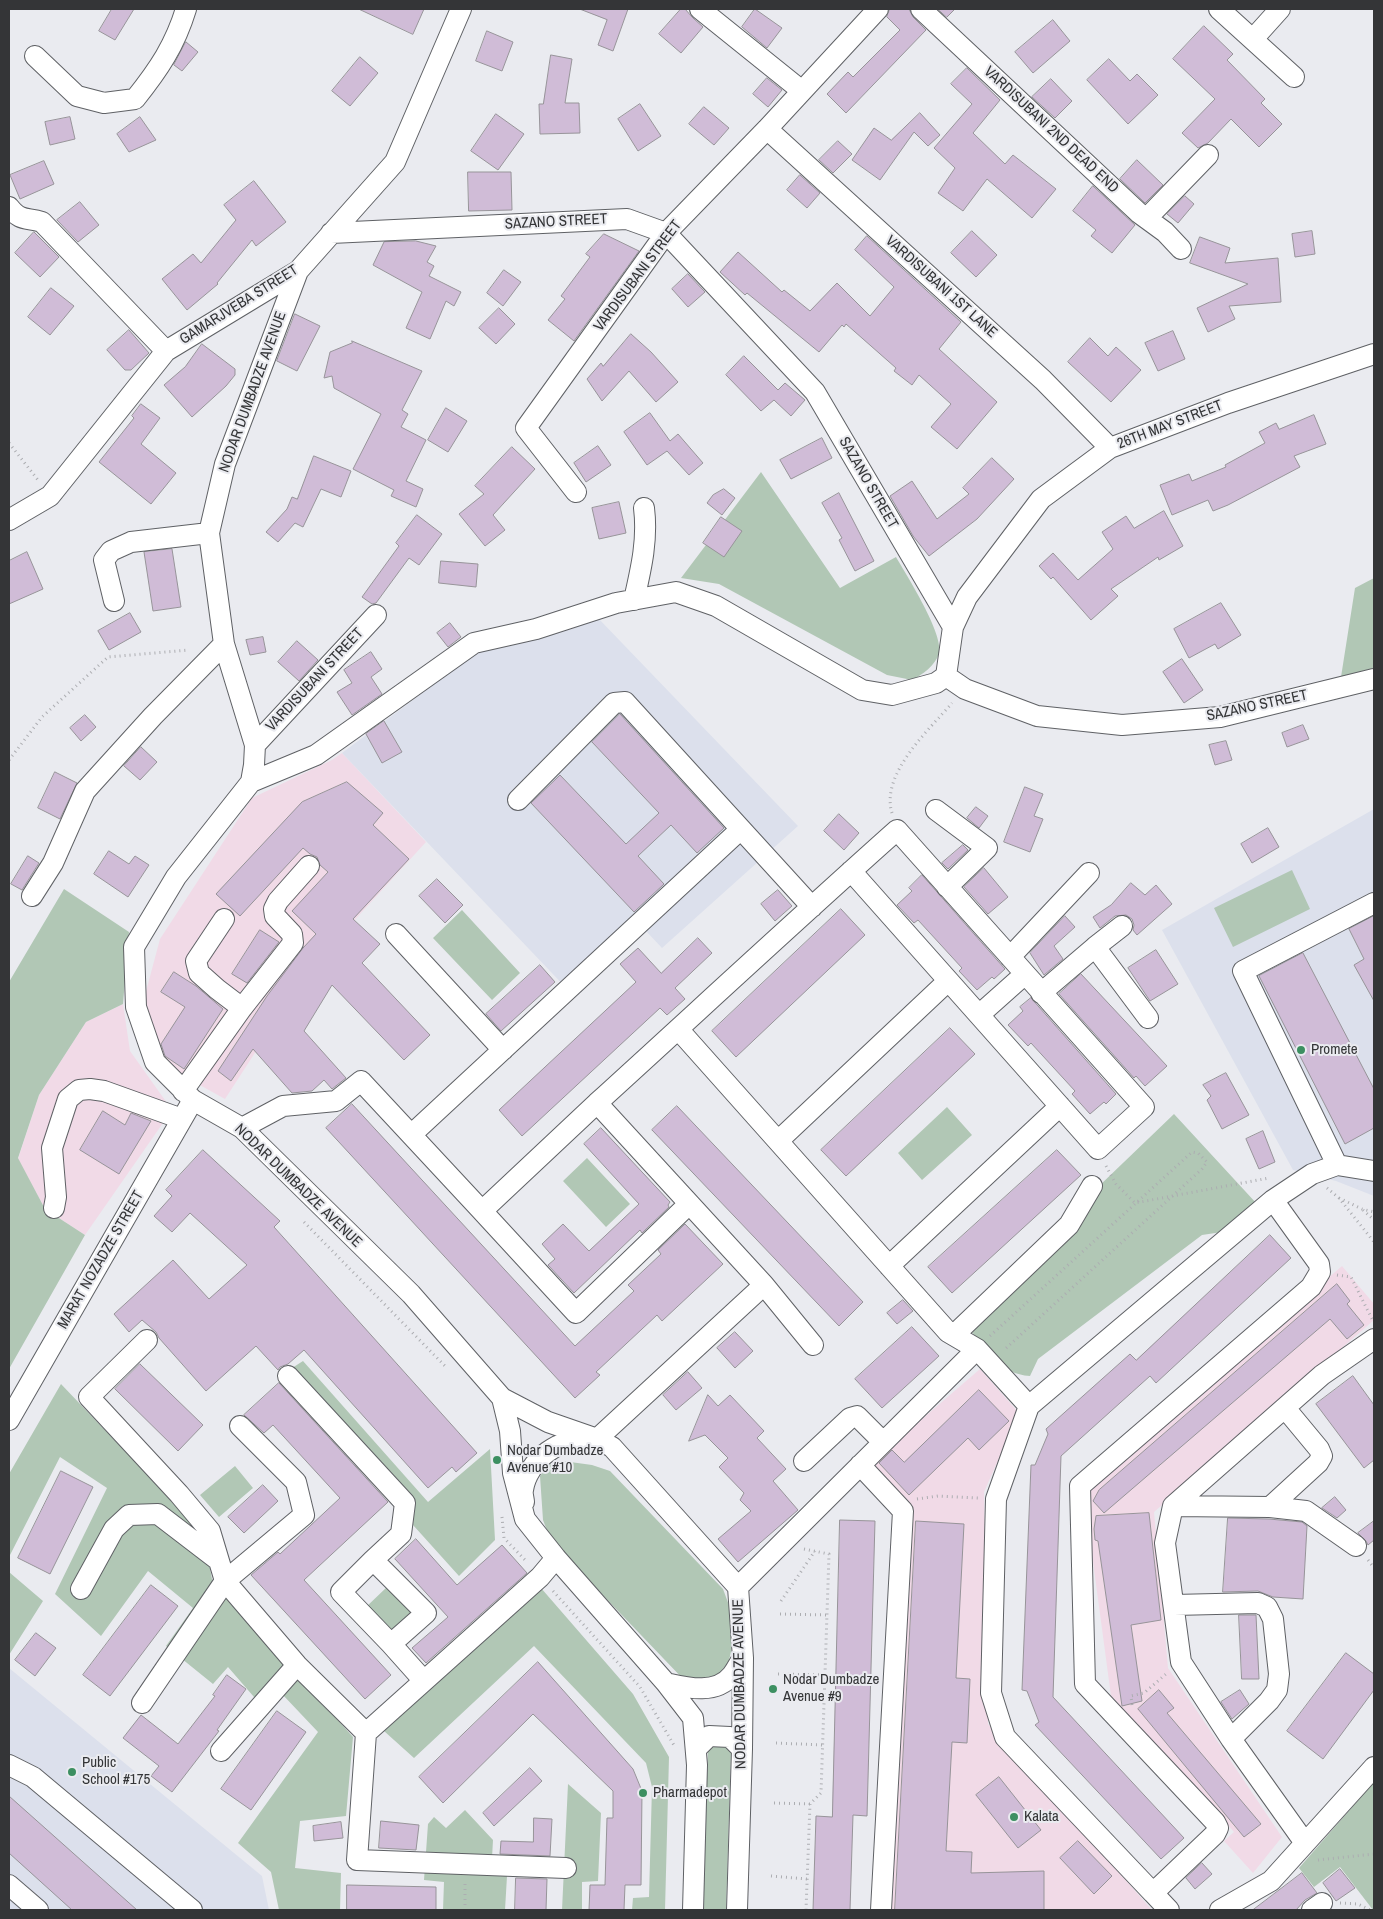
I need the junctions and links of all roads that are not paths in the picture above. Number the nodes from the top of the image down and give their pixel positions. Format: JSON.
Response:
{"nodes":[{"id":1,"x":186,"y":9,"type":"edge"},
{"id":2,"x":461,"y":9,"type":"edge"},
{"id":3,"x":700,"y":9,"type":"edge"},
{"id":4,"x":878,"y":9,"type":"edge"},
{"id":5,"x":921,"y":9,"type":"edge"},
{"id":6,"x":1219,"y":9,"type":"edge"},
{"id":7,"x":1280,"y":9,"type":"edge"},
{"id":8,"x":1253,"y":39,"type":"junction"},
{"id":9,"x":36,"y":56,"type":"dead end"},
{"id":10,"x":1294,"y":77,"type":"dead end"},
{"id":11,"x":802,"y":91,"type":"junction"},
{"id":12,"x":767,"y":129,"type":"junction"},
{"id":13,"x":1208,"y":155,"type":"dead end"},
{"id":14,"x":9,"y":207,"type":"edge"},
{"id":15,"x":1147,"y":218,"type":"junction"},
{"id":16,"x":331,"y":233,"type":"junction"},
{"id":17,"x":666,"y":233,"type":"junction"},
{"id":18,"x":1181,"y":249,"type":"dead end"},
{"id":19,"x":298,"y":271,"type":"junction"},
{"id":20,"x":166,"y":351,"type":"junction"},
{"id":21,"x":1374,"y":354,"type":"edge"},
{"id":22,"x":1110,"y":448,"type":"junction"},
{"id":23,"x":576,"y":492,"type":"dead end"},
{"id":24,"x":644,"y":508,"type":"dead end"},
{"id":25,"x":9,"y":520,"type":"edge"},
{"id":26,"x":209,"y":533,"type":"junction"},
{"id":27,"x":634,"y":600,"type":"junction"},
{"id":28,"x":114,"y":601,"type":"dead end"},
{"id":29,"x":376,"y":615,"type":"dead end"},
{"id":30,"x":953,"y":627,"type":"junction"},
{"id":31,"x":224,"y":644,"type":"junction"},
{"id":32,"x":946,"y":676,"type":"junction"},
{"id":33,"x":1374,"y":679,"type":"edge"},
{"id":34,"x":255,"y":745,"type":"junction"},
{"id":35,"x":251,"y":782,"type":"junction"},
{"id":36,"x":518,"y":800,"type":"dead end"},
{"id":37,"x":936,"y":810,"type":"dead end"},
{"id":38,"x":741,"y":829,"type":"junction"},
{"id":39,"x":309,"y":866,"type":"dead end"},
{"id":40,"x":851,"y":871,"type":"junction"},
{"id":41,"x":1089,"y":873,"type":"dead end"},
{"id":42,"x":947,"y":887,"type":"junction"},
{"id":43,"x":32,"y":896,"type":"dead end"},
{"id":44,"x":1374,"y":903,"type":"edge"},
{"id":45,"x":812,"y":907,"type":"junction"},
{"id":46,"x":224,"y":919,"type":"dead end"},
{"id":47,"x":1122,"y":926,"type":"dead end"},
{"id":48,"x":396,"y":934,"type":"dead end"},
{"id":49,"x":1094,"y":947,"type":"junction"},
{"id":50,"x":1010,"y":957,"type":"junction"},
{"id":51,"x":1025,"y":974,"type":"junction"},
{"id":52,"x":948,"y":981,"type":"junction"},
{"id":53,"x":1041,"y":992,"type":"junction"},
{"id":54,"x":242,"y":1008,"type":"junction"},
{"id":55,"x":979,"y":1015,"type":"junction"},
{"id":56,"x":1148,"y":1018,"type":"dead end"},
{"id":57,"x":678,"y":1028,"type":"junction"},
{"id":58,"x":503,"y":1050,"type":"junction"},
{"id":59,"x":188,"y":1096,"type":"junction"},
{"id":60,"x":597,"y":1103,"type":"junction"},
{"id":61,"x":1060,"y":1106,"type":"junction"},
{"id":62,"x":182,"y":1120,"type":"junction"},
{"id":63,"x":242,"y":1128,"type":"junction"},
{"id":64,"x":412,"y":1134,"type":"junction"},
{"id":65,"x":778,"y":1141,"type":"junction"},
{"id":66,"x":1337,"y":1165,"type":"junction"},
{"id":67,"x":1374,"y":1171,"type":"edge"},
{"id":68,"x":1092,"y":1186,"type":"dead end"},
{"id":69,"x":1273,"y":1200,"type":"junction"},
{"id":70,"x":689,"y":1204,"type":"junction"},
{"id":71,"x":54,"y":1208,"type":"dead end"},
{"id":72,"x":482,"y":1210,"type":"junction"},
{"id":73,"x":889,"y":1266,"type":"junction"},
{"id":74,"x":764,"y":1285,"type":"junction"},
{"id":75,"x":954,"y":1335,"type":"junction"},
{"id":76,"x":1374,"y":1337,"type":"edge"},
{"id":77,"x":147,"y":1340,"type":"dead end"},
{"id":78,"x":813,"y":1345,"type":"dead end"},
{"id":79,"x":983,"y":1356,"type":"junction"},
{"id":80,"x":288,"y":1376,"type":"dead end"},
{"id":81,"x":502,"y":1398,"type":"junction"},
{"id":82,"x":1029,"y":1406,"type":"junction"},
{"id":83,"x":1285,"y":1408,"type":"junction"},
{"id":84,"x":9,"y":1420,"type":"edge"},
{"id":85,"x":240,"y":1426,"type":"dead end"},
{"id":86,"x":883,"y":1442,"type":"junction"},
{"id":87,"x":604,"y":1443,"type":"junction"},
{"id":88,"x":804,"y":1461,"type":"dead end"},
{"id":89,"x":860,"y":1465,"type":"junction"},
{"id":90,"x":1173,"y":1506,"type":"junction"},
{"id":91,"x":1270,"y":1507,"type":"junction"},
{"id":92,"x":525,"y":1519,"type":"junction"},
{"id":93,"x":1356,"y":1546,"type":"dead end"},
{"id":94,"x":556,"y":1558,"type":"junction"},
{"id":95,"x":218,"y":1560,"type":"junction"},
{"id":96,"x":373,"y":1560,"type":"junction"},
{"id":97,"x":226,"y":1581,"type":"junction"},
{"id":98,"x":738,"y":1587,"type":"junction"},
{"id":99,"x":81,"y":1589,"type":"dead end"},
{"id":100,"x":1174,"y":1605,"type":"junction"},
{"id":101,"x":391,"y":1644,"type":"junction"},
{"id":102,"x":743,"y":1658,"type":"junction"},
{"id":103,"x":297,"y":1664,"type":"junction"},
{"id":104,"x":424,"y":1680,"type":"junction"},
{"id":105,"x":666,"y":1683,"type":"junction"},
{"id":106,"x":142,"y":1703,"type":"dead end"},
{"id":107,"x":366,"y":1733,"type":"junction"},
{"id":108,"x":1231,"y":1739,"type":"junction"},
{"id":109,"x":696,"y":1749,"type":"junction"},
{"id":110,"x":742,"y":1749,"type":"junction"},
{"id":111,"x":221,"y":1751,"type":"dead end"},
{"id":112,"x":9,"y":1766,"type":"edge"},
{"id":113,"x":1374,"y":1767,"type":"edge"},
{"id":114,"x":1305,"y":1843,"type":"junction"},
{"id":115,"x":566,"y":1868,"type":"dead end"},
{"id":116,"x":9,"y":1885,"type":"edge"},
{"id":117,"x":1153,"y":1893,"type":"junction"},
{"id":118,"x":38,"y":1910,"type":"edge"},
{"id":119,"x":192,"y":1910,"type":"edge"},
{"id":120,"x":692,"y":1910,"type":"edge"},
{"id":121,"x":737,"y":1910,"type":"edge"},
{"id":122,"x":881,"y":1910,"type":"edge"},
{"id":123,"x":1168,"y":1910,"type":"edge"},
{"id":124,"x":1220,"y":1910,"type":"edge"}],
"edges":[{"from":1,"to":9,"type":"street"},
{"from":2,"to":16,"type":"street","name":"GAMARJVEBA STREET"},
{"from":3,"to":11,"type":"street"},
{"from":4,"to":11,"type":"street","name":"VARDISUBANI STREET"},
{"from":5,"to":15,"type":"street","name":"VARDISUBANI 2ND DEAD END"},
{"from":6,"to":8,"type":"street"},
{"from":7,"to":8,"type":"street"},
{"from":8,"to":10,"type":"street"},
{"from":11,"to":12,"type":"street","name":"VARDISUBANI STREET"},
{"from":12,"to":17,"type":"street","name":"VARDISUBANI STREET"},
{"from":12,"to":22,"type":"street","name":"VARDISUBANI 1ST LANE"},
{"from":13,"to":15,"type":"street"},
{"from":14,"to":20,"type":"street"},
{"from":15,"to":18,"type":"street","name":"VARDISUBANI 2ND DEAD END"},
{"from":16,"to":17,"type":"street","name":"SAZANO STREET"},
{"from":16,"to":19,"type":"street","name":"GAMARJVEBA STREET"},
{"from":17,"to":23,"type":"street","name":"VARDISUBANI STREET"},
{"from":17,"to":30,"type":"street","name":"SAZANO STREET"},
{"from":19,"to":20,"type":"street","name":"GAMARJVEBA STREET"},
{"from":19,"to":26,"type":"street","name":"NODAR DUMBADZE AVENUE"},
{"from":20,"to":25,"type":"street","name":"GAMARJVEBA STREET"},
{"from":21,"to":22,"type":"street","name":"26TH MAY STREET"},
{"from":22,"to":30,"type":"street","name":"26TH MAY STREET"},
{"from":24,"to":27,"type":"street"},
{"from":26,"to":28,"type":"street"},
{"from":26,"to":31,"type":"street","name":"NODAR DUMBADZE AVENUE"},
{"from":27,"to":32,"type":"street"},
{"from":27,"to":35,"type":"street"},
{"from":29,"to":34,"type":"street","name":"VARDISUBANI STREET"},
{"from":30,"to":32,"type":"street"},
{"from":31,"to":34,"type":"street","name":"NODAR DUMBADZE AVENUE"},
{"from":31,"to":43,"type":"street"},
{"from":32,"to":33,"type":"street","name":"SAZANO STREET"},
{"from":34,"to":35,"type":"street","name":"NODAR DUMBADZE AVENUE"},
{"from":35,"to":59,"type":"street","name":"NODAR DUMBADZE AVENUE"},
{"from":36,"to":38,"type":"street"},
{"from":37,"to":42,"type":"street"},
{"from":38,"to":45,"type":"street"},
{"from":38,"to":58,"type":"street"},
{"from":39,"to":54,"type":"street","name":"MARAT NOZADZE STREET"},
{"from":40,"to":42,"type":"street"},
{"from":40,"to":45,"type":"street"},
{"from":40,"to":52,"type":"street"},
{"from":41,"to":50,"type":"street"},
{"from":42,"to":50,"type":"street"},
{"from":44,"to":66,"type":"street"},
{"from":45,"to":57,"type":"street"},
{"from":46,"to":54,"type":"street"},
{"from":47,"to":49,"type":"street"},
{"from":48,"to":58,"type":"street"},
{"from":49,"to":53,"type":"street"},
{"from":49,"to":56,"type":"street"},
{"from":50,"to":51,"type":"street"},
{"from":51,"to":53,"type":"street"},
{"from":51,"to":55,"type":"street"},
{"from":52,"to":55,"type":"street"},
{"from":52,"to":65,"type":"street"},
{"from":53,"to":61,"type":"street"},
{"from":54,"to":59,"type":"street","name":"MARAT NOZADZE STREET"},
{"from":55,"to":61,"type":"street"},
{"from":57,"to":60,"type":"street"},
{"from":57,"to":65,"type":"street"},
{"from":58,"to":64,"type":"street"},
{"from":59,"to":62,"type":"street","name":"MARAT NOZADZE STREET"},
{"from":59,"to":63,"type":"street","name":"NODAR DUMBADZE AVENUE"},
{"from":60,"to":70,"type":"street"},
{"from":60,"to":72,"type":"street"},
{"from":61,"to":73,"type":"street"},
{"from":62,"to":71,"type":"street"},
{"from":62,"to":84,"type":"street","name":"MARAT NOZADZE STREET"},
{"from":63,"to":64,"type":"street"},
{"from":63,"to":81,"type":"street","name":"NODAR DUMBADZE AVENUE"},
{"from":64,"to":72,"type":"street"},
{"from":65,"to":73,"type":"street"},
{"from":66,"to":67,"type":"street"},
{"from":66,"to":69,"type":"street"},
{"from":68,"to":75,"type":"street"},
{"from":69,"to":82,"type":"street"},
{"from":69,"to":117,"type":"street"},
{"from":70,"to":72,"type":"street"},
{"from":70,"to":74,"type":"street"},
{"from":73,"to":75,"type":"street"},
{"from":74,"to":78,"type":"street"},
{"from":74,"to":87,"type":"street"},
{"from":75,"to":79,"type":"street"},
{"from":76,"to":83,"type":"street"},
{"from":77,"to":95,"type":"street"},
{"from":79,"to":82,"type":"street"},
{"from":79,"to":86,"type":"street"},
{"from":80,"to":96,"type":"street"},
{"from":81,"to":87,"type":"street","name":"NODAR DUMBADZE AVENUE"},
{"from":81,"to":92,"type":"street","name":"NODAR DUMBADZE AVENUE"},
{"from":82,"to":117,"type":"street"},
{"from":83,"to":90,"type":"street"},
{"from":83,"to":91,"type":"street"},
{"from":85,"to":97,"type":"street"},
{"from":86,"to":88,"type":"street"},
{"from":86,"to":89,"type":"street"},
{"from":87,"to":92,"type":"street"},
{"from":87,"to":98,"type":"street","name":"NODAR DUMBADZE AVENUE"},
{"from":89,"to":98,"type":"street"},
{"from":89,"to":122,"type":"street"},
{"from":90,"to":91,"type":"street"},
{"from":90,"to":100,"type":"street"},
{"from":91,"to":93,"type":"street"},
{"from":92,"to":94,"type":"street","name":"NODAR DUMBADZE AVENUE"},
{"from":94,"to":104,"type":"street"},
{"from":94,"to":105,"type":"street","name":"NODAR DUMBADZE AVENUE"},
{"from":95,"to":97,"type":"street"},
{"from":95,"to":99,"type":"street"},
{"from":96,"to":101,"type":"street"},
{"from":96,"to":101,"type":"street"},
{"from":97,"to":103,"type":"street"},
{"from":97,"to":106,"type":"street"},
{"from":98,"to":102,"type":"street","name":"NODAR DUMBADZE AVENUE"},
{"from":100,"to":108,"type":"street"},
{"from":100,"to":108,"type":"street"},
{"from":101,"to":104,"type":"street"},
{"from":102,"to":105,"type":"street"},
{"from":102,"to":110,"type":"street","name":"NODAR DUMBADZE AVENUE"},
{"from":103,"to":107,"type":"street"},
{"from":103,"to":111,"type":"street"},
{"from":104,"to":107,"type":"street"},
{"from":105,"to":109,"type":"street","name":"NODAR DUMBADZE AVENUE"},
{"from":107,"to":115,"type":"street"},
{"from":108,"to":114,"type":"street"},
{"from":109,"to":110,"type":"street"},
{"from":109,"to":120,"type":"street","name":"NODAR DUMBADZE AVENUE"},
{"from":110,"to":121,"type":"street","name":"NODAR DUMBADZE AVENUE"},
{"from":112,"to":119,"type":"street"},
{"from":113,"to":114,"type":"street"},
{"from":114,"to":124,"type":"street"},
{"from":116,"to":118,"type":"street"},
{"from":117,"to":123,"type":"street"}]}
